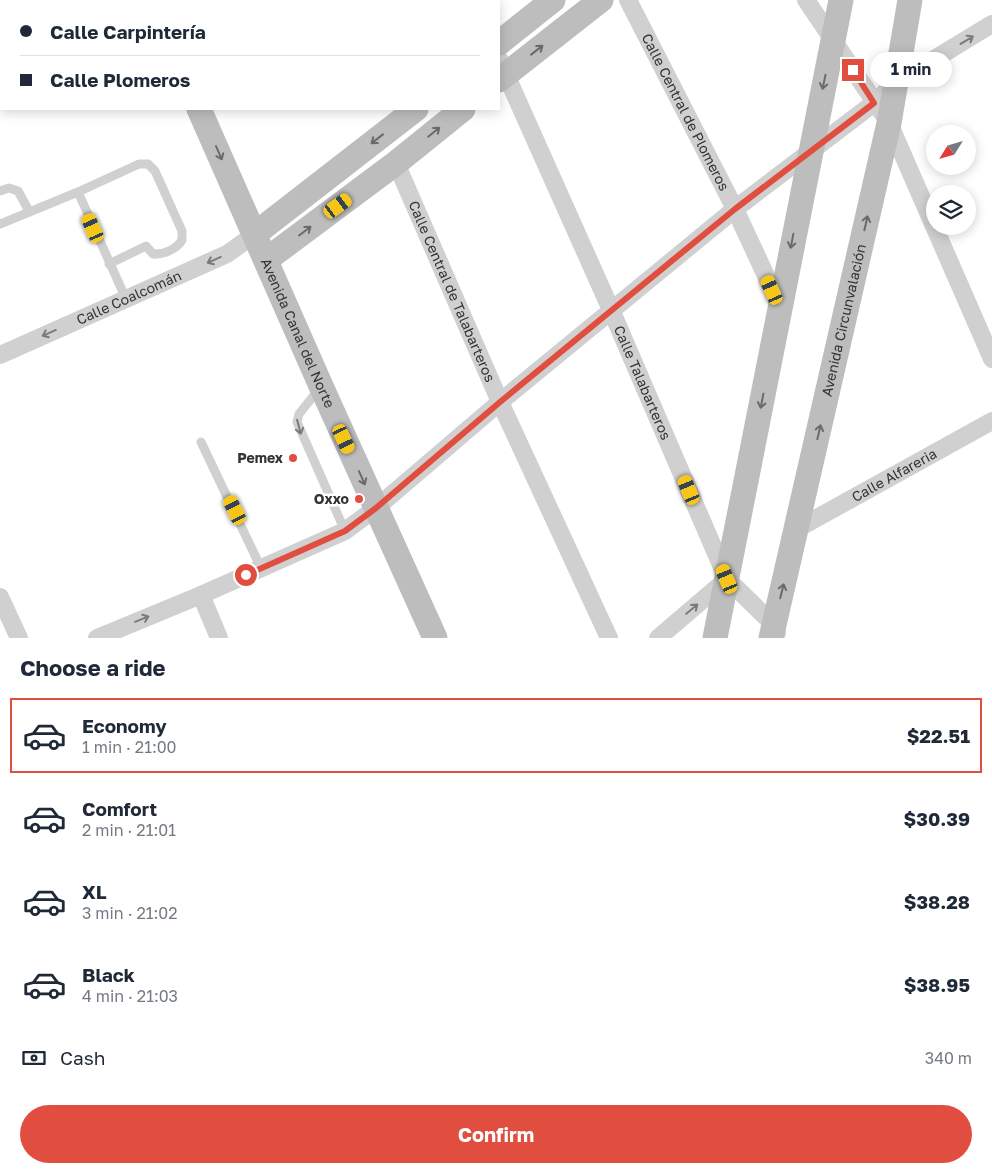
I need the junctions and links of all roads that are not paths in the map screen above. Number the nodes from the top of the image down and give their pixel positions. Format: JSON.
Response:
{"nodes":[{"id":1,"x":553,"y":0,"type":"edge"},
{"id":2,"x":601,"y":0,"type":"edge"},
{"id":3,"x":628,"y":0,"type":"edge"},
{"id":4,"x":806,"y":0,"type":"edge"},
{"id":5,"x":841,"y":0,"type":"edge"},
{"id":6,"x":911,"y":6,"type":"edge"},
{"id":7,"x":992,"y":24,"type":"edge"},
{"id":8,"x":833,"y":38,"type":"junction"},
{"id":9,"x":500,"y":42,"type":"edge"},
{"id":10,"x":501,"y":71,"type":"edge"},
{"id":11,"x":895,"y":83,"type":"junction"},
{"id":12,"x":874,"y":103,"type":"junction"},
{"id":13,"x":199,"y":110,"type":"edge"},
{"id":14,"x":415,"y":110,"type":"edge"},
{"id":15,"x":462,"y":110,"type":"edge"},
{"id":16,"x":889,"y":122,"type":"junction"},
{"id":17,"x":810,"y":151,"type":"junction"},
{"id":18,"x":396,"y":163,"type":"junction"},
{"id":19,"x":0,"y":191,"type":"edge"},
{"id":20,"x":78,"y":192,"type":"junction"},
{"id":21,"x":735,"y":209,"type":"junction"},
{"id":22,"x":29,"y":211,"type":"junction"},
{"id":23,"x":0,"y":224,"type":"edge"},
{"id":24,"x":255,"y":234,"type":"junction"},
{"id":25,"x":266,"y":260,"type":"junction"},
{"id":26,"x":109,"y":264,"type":"junction"},
{"id":27,"x":126,"y":299,"type":"junction"},
{"id":28,"x":780,"y":306,"type":"junction"},
{"id":29,"x":612,"y":312,"type":"junction"},
{"id":30,"x":0,"y":355,"type":"edge"},
{"id":31,"x":992,"y":358,"type":"edge"},
{"id":32,"x":321,"y":386,"type":"junction"},
{"id":33,"x":500,"y":402,"type":"junction"},
{"id":34,"x":992,"y":422,"type":"edge"},
{"id":35,"x":201,"y":442,"type":"dead end"},
{"id":36,"x":376,"y":508,"type":"junction"},
{"id":37,"x":797,"y":529,"type":"junction"},
{"id":38,"x":345,"y":531,"type":"junction"},
{"id":39,"x":261,"y":568,"type":"junction"},
{"id":40,"x":727,"y":579,"type":"junction"},
{"id":41,"x":201,"y":595,"type":"junction"},
{"id":42,"x":0,"y":597,"type":"edge"},
{"id":43,"x":122,"y":633,"type":"edge"},
{"id":44,"x":774,"y":634,"type":"edge"},
{"id":45,"x":19,"y":638,"type":"edge"},
{"id":46,"x":97,"y":638,"type":"edge"},
{"id":47,"x":219,"y":638,"type":"edge"},
{"id":48,"x":435,"y":638,"type":"edge"},
{"id":49,"x":609,"y":638,"type":"edge"},
{"id":50,"x":658,"y":638,"type":"edge"},
{"id":51,"x":715,"y":638,"type":"edge"}],
"edges":[{"from":1,"to":9,"type":"main road"},
{"from":10,"to":2,"type":"main road","one_way":true},
{"from":3,"to":21,"type":"street","name":"Calle Central de Plomeros"},
{"from":4,"to":8,"type":"street"},
{"from":5,"to":8,"type":"main road"},
{"from":6,"to":11,"type":"main road","name":"Avenida Circunvalación"},
{"from":11,"to":7,"type":"street","one_way":true},
{"from":8,"to":12,"type":"street"},
{"from":8,"to":17,"type":"main road","one_way":true},
{"from":10,"to":29,"type":"street","name":"Calle Talabarteros"},
{"from":11,"to":12,"type":"street"},
{"from":11,"to":16,"type":"main road","name":"Avenida Circunvalación"},
{"from":12,"to":16,"type":"street"},
{"from":12,"to":17,"type":"street"},
{"from":13,"to":24,"type":"main road","name":"Avenida Canal del Norte","one_way":true},
{"from":14,"to":24,"type":"main road","one_way":true},
{"from":18,"to":15,"type":"main road","one_way":true},
{"from":16,"to":31,"type":"street"},
{"from":37,"to":16,"type":"main road","name":"Avenida Circunvalación","one_way":true},
{"from":17,"to":21,"type":"street"},
{"from":17,"to":28,"type":"main road","one_way":true},
{"from":25,"to":18,"type":"main road","one_way":true},
{"from":18,"to":33,"type":"street","name":"Calle Central de Talabarteros"},
{"from":19,"to":22,"type":"lane"},
{"from":20,"to":22,"type":"lane"},
{"from":20,"to":26,"type":"lane"},
{"from":20,"to":26,"type":"lane"},
{"from":21,"to":28,"type":"street","name":"Calle Central de Plomeros"},
{"from":21,"to":29,"type":"street"},
{"from":22,"to":23,"type":"lane"},
{"from":24,"to":25,"type":"main road","name":"Avenida Canal del Norte"},
{"from":24,"to":27,"type":"street","name":"Calle Coalcomán","one_way":true},
{"from":25,"to":32,"type":"main road","name":"Avenida Canal del Norte"},
{"from":26,"to":27,"type":"lane"},
{"from":27,"to":30,"type":"street","name":"Calle Coalcomán","one_way":true},
{"from":28,"to":40,"type":"main road","one_way":true},
{"from":29,"to":33,"type":"street"},
{"from":29,"to":40,"type":"street","name":"Calle Talabarteros"},
{"from":32,"to":36,"type":"main road","name":"Avenida Canal del Norte","one_way":true},
{"from":32,"to":38,"type":"lane","one_way":true},
{"from":33,"to":36,"type":"street"},
{"from":33,"to":49,"type":"street","name":"Calle Central de Talabarteros"},
{"from":34,"to":37,"type":"street","name":"Calle Alfareria"},
{"from":35,"to":39,"type":"lane"},
{"from":36,"to":38,"type":"street"},
{"from":36,"to":48,"type":"main road","name":"Avenida Canal del Norte"},
{"from":44,"to":37,"type":"main road","name":"Avenida Circunvalación","one_way":true},
{"from":38,"to":39,"type":"street"},
{"from":39,"to":41,"type":"street"},
{"from":40,"to":44,"type":"street","name":"Calle Talabarteros"},
{"from":50,"to":40,"type":"street","one_way":true},
{"from":40,"to":51,"type":"main road"},
{"from":43,"to":41,"type":"street","one_way":true},
{"from":41,"to":47,"type":"street"},
{"from":42,"to":45,"type":"street"},
{"from":43,"to":46,"type":"street"}]}
